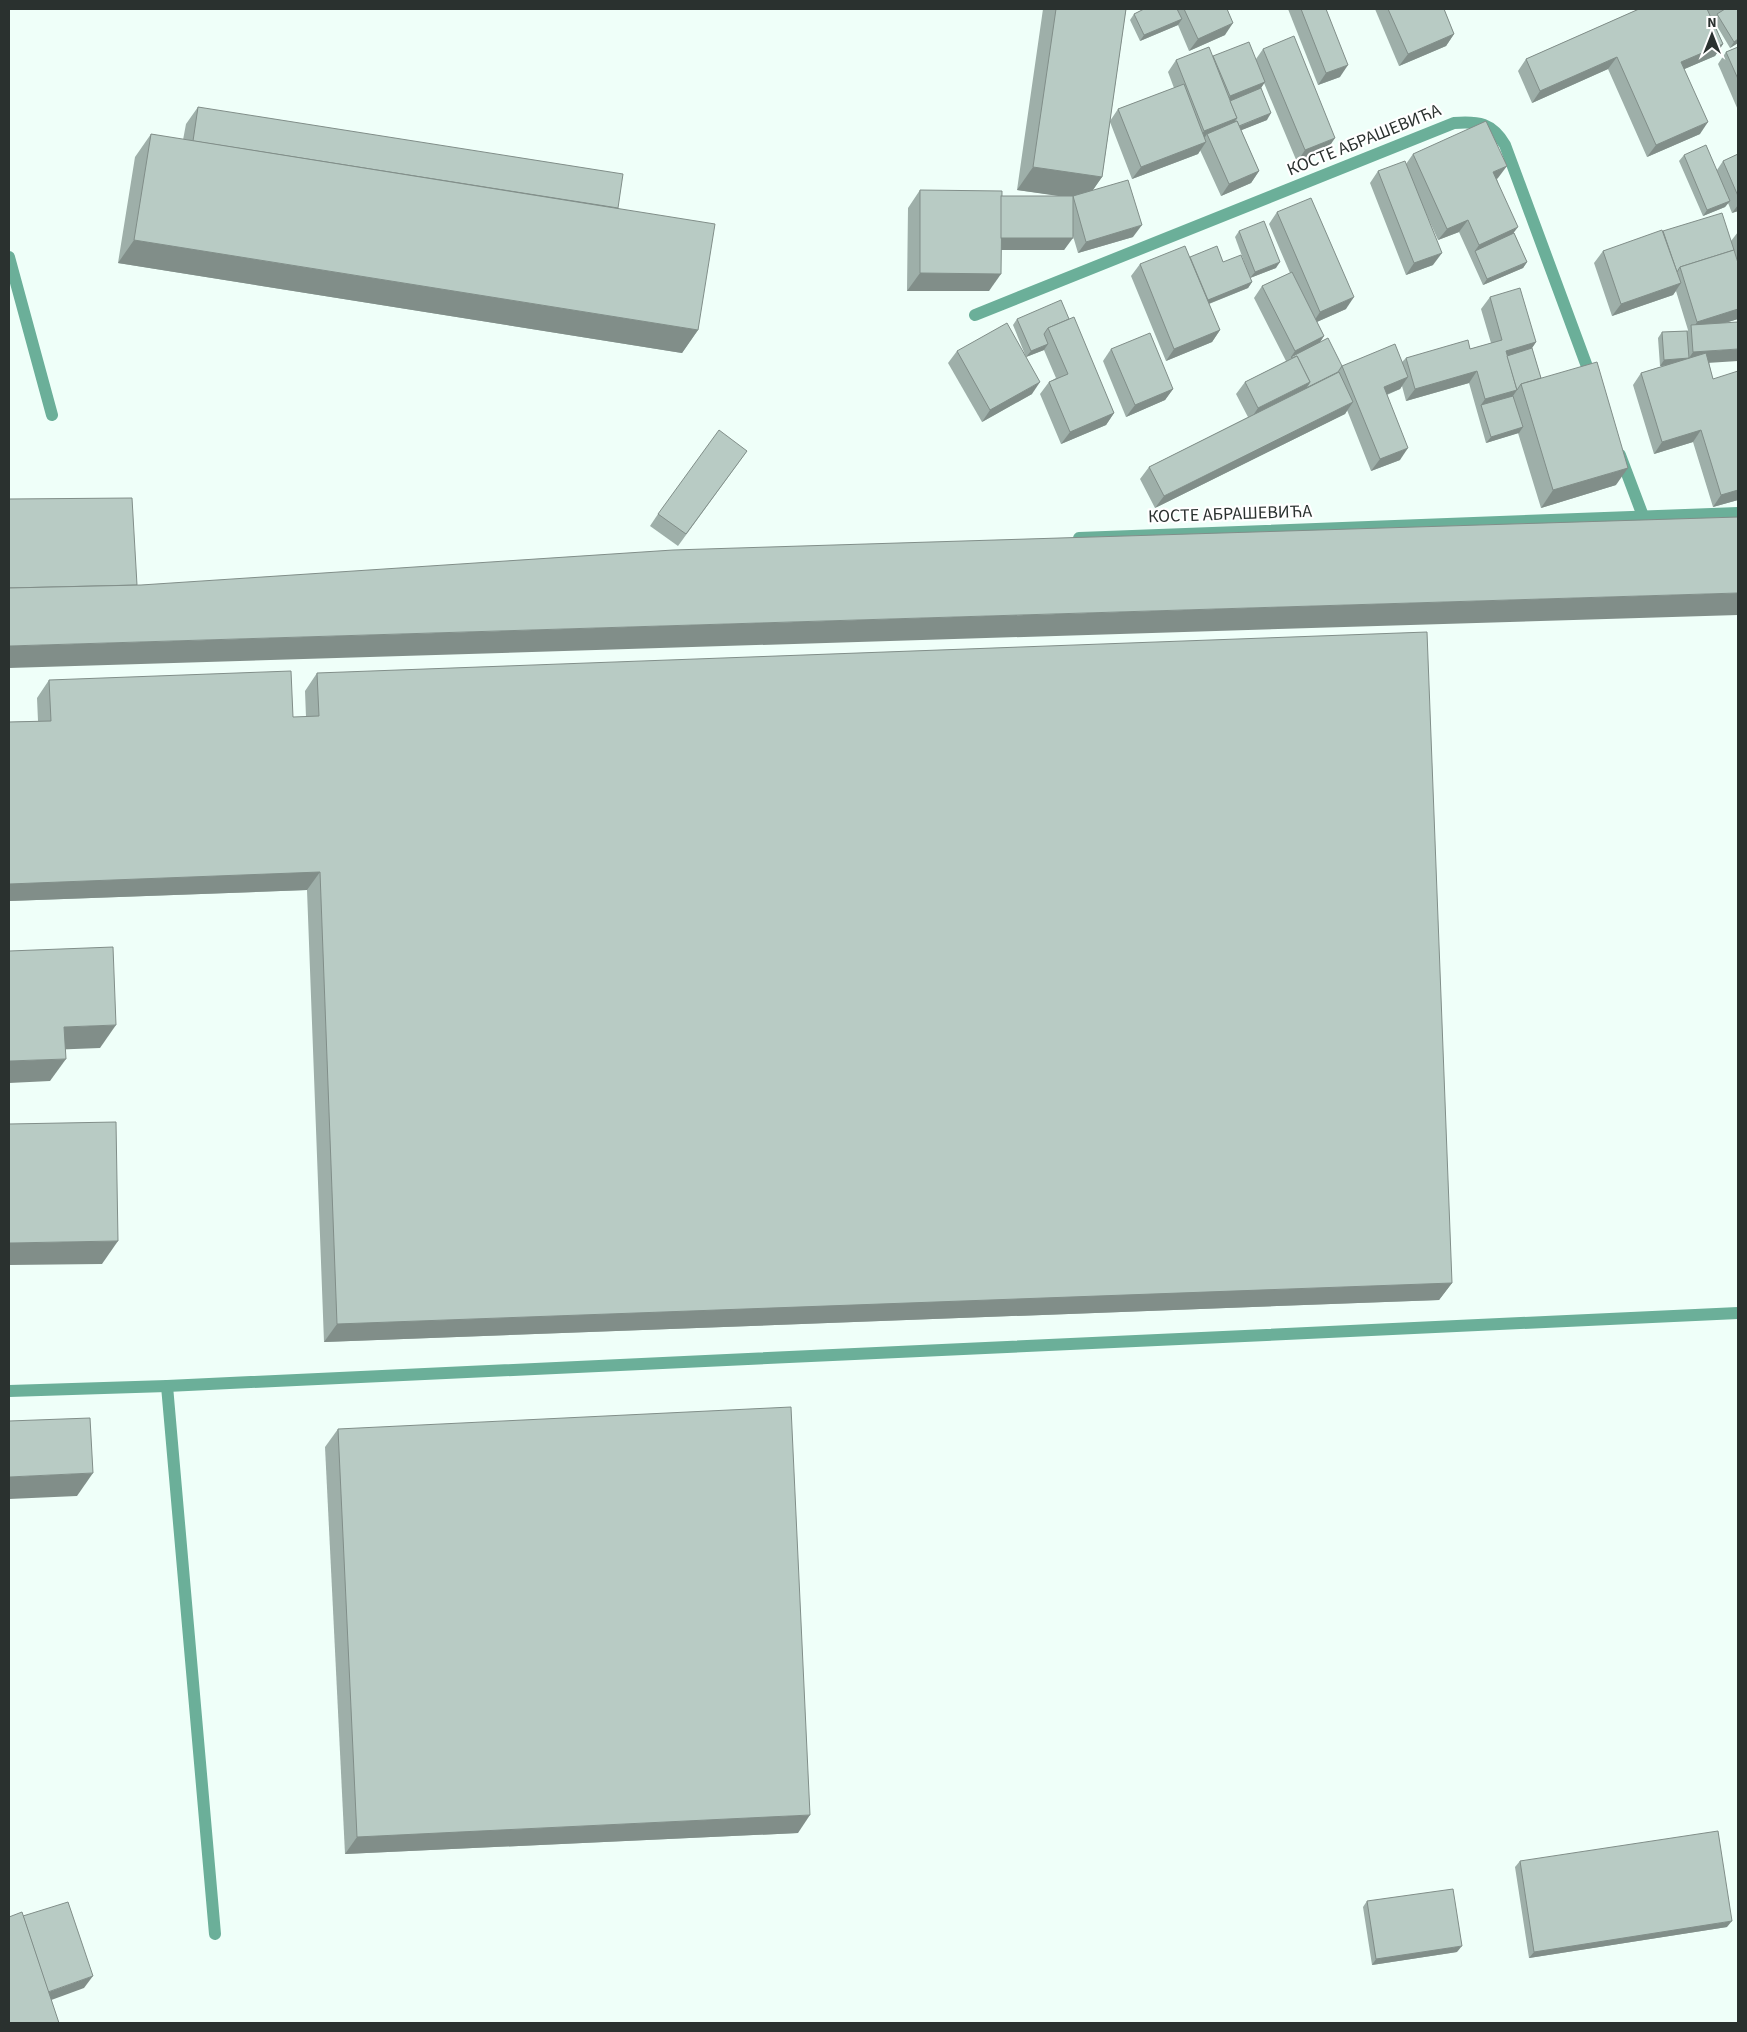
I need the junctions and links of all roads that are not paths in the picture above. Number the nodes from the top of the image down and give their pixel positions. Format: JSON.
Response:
{"nodes":[{"id":1,"x":9,"y":257,"type":"edge"},
{"id":2,"x":975,"y":315,"type":"dead end"},
{"id":3,"x":1598,"y":395,"type":"edge"},
{"id":4,"x":52,"y":415,"type":"dead end"},
{"id":5,"x":1615,"y":442,"type":"edge"},
{"id":6,"x":1738,"y":513,"type":"edge"},
{"id":7,"x":1643,"y":516,"type":"junction"},
{"id":8,"x":1068,"y":538,"type":"edge"},
{"id":9,"x":1738,"y":1313,"type":"edge"},
{"id":10,"x":167,"y":1386,"type":"junction"},
{"id":11,"x":9,"y":1391,"type":"edge"},
{"id":12,"x":215,"y":1934,"type":"dead end"}],
"edges":[{"from":1,"to":4,"type":"street"},
{"from":2,"to":3,"type":"street","name":"КОСТЕ АБРАШЕВИЋА"},
{"from":5,"to":7,"type":"street"},
{"from":6,"to":7,"type":"street","name":"КОСТЕ АБРАШЕВИЋА"},
{"from":7,"to":8,"type":"street","name":"КОСТЕ АБРАШЕВИЋА"},
{"from":9,"to":10,"type":"street"},
{"from":10,"to":11,"type":"street"},
{"from":10,"to":12,"type":"street"}]}
